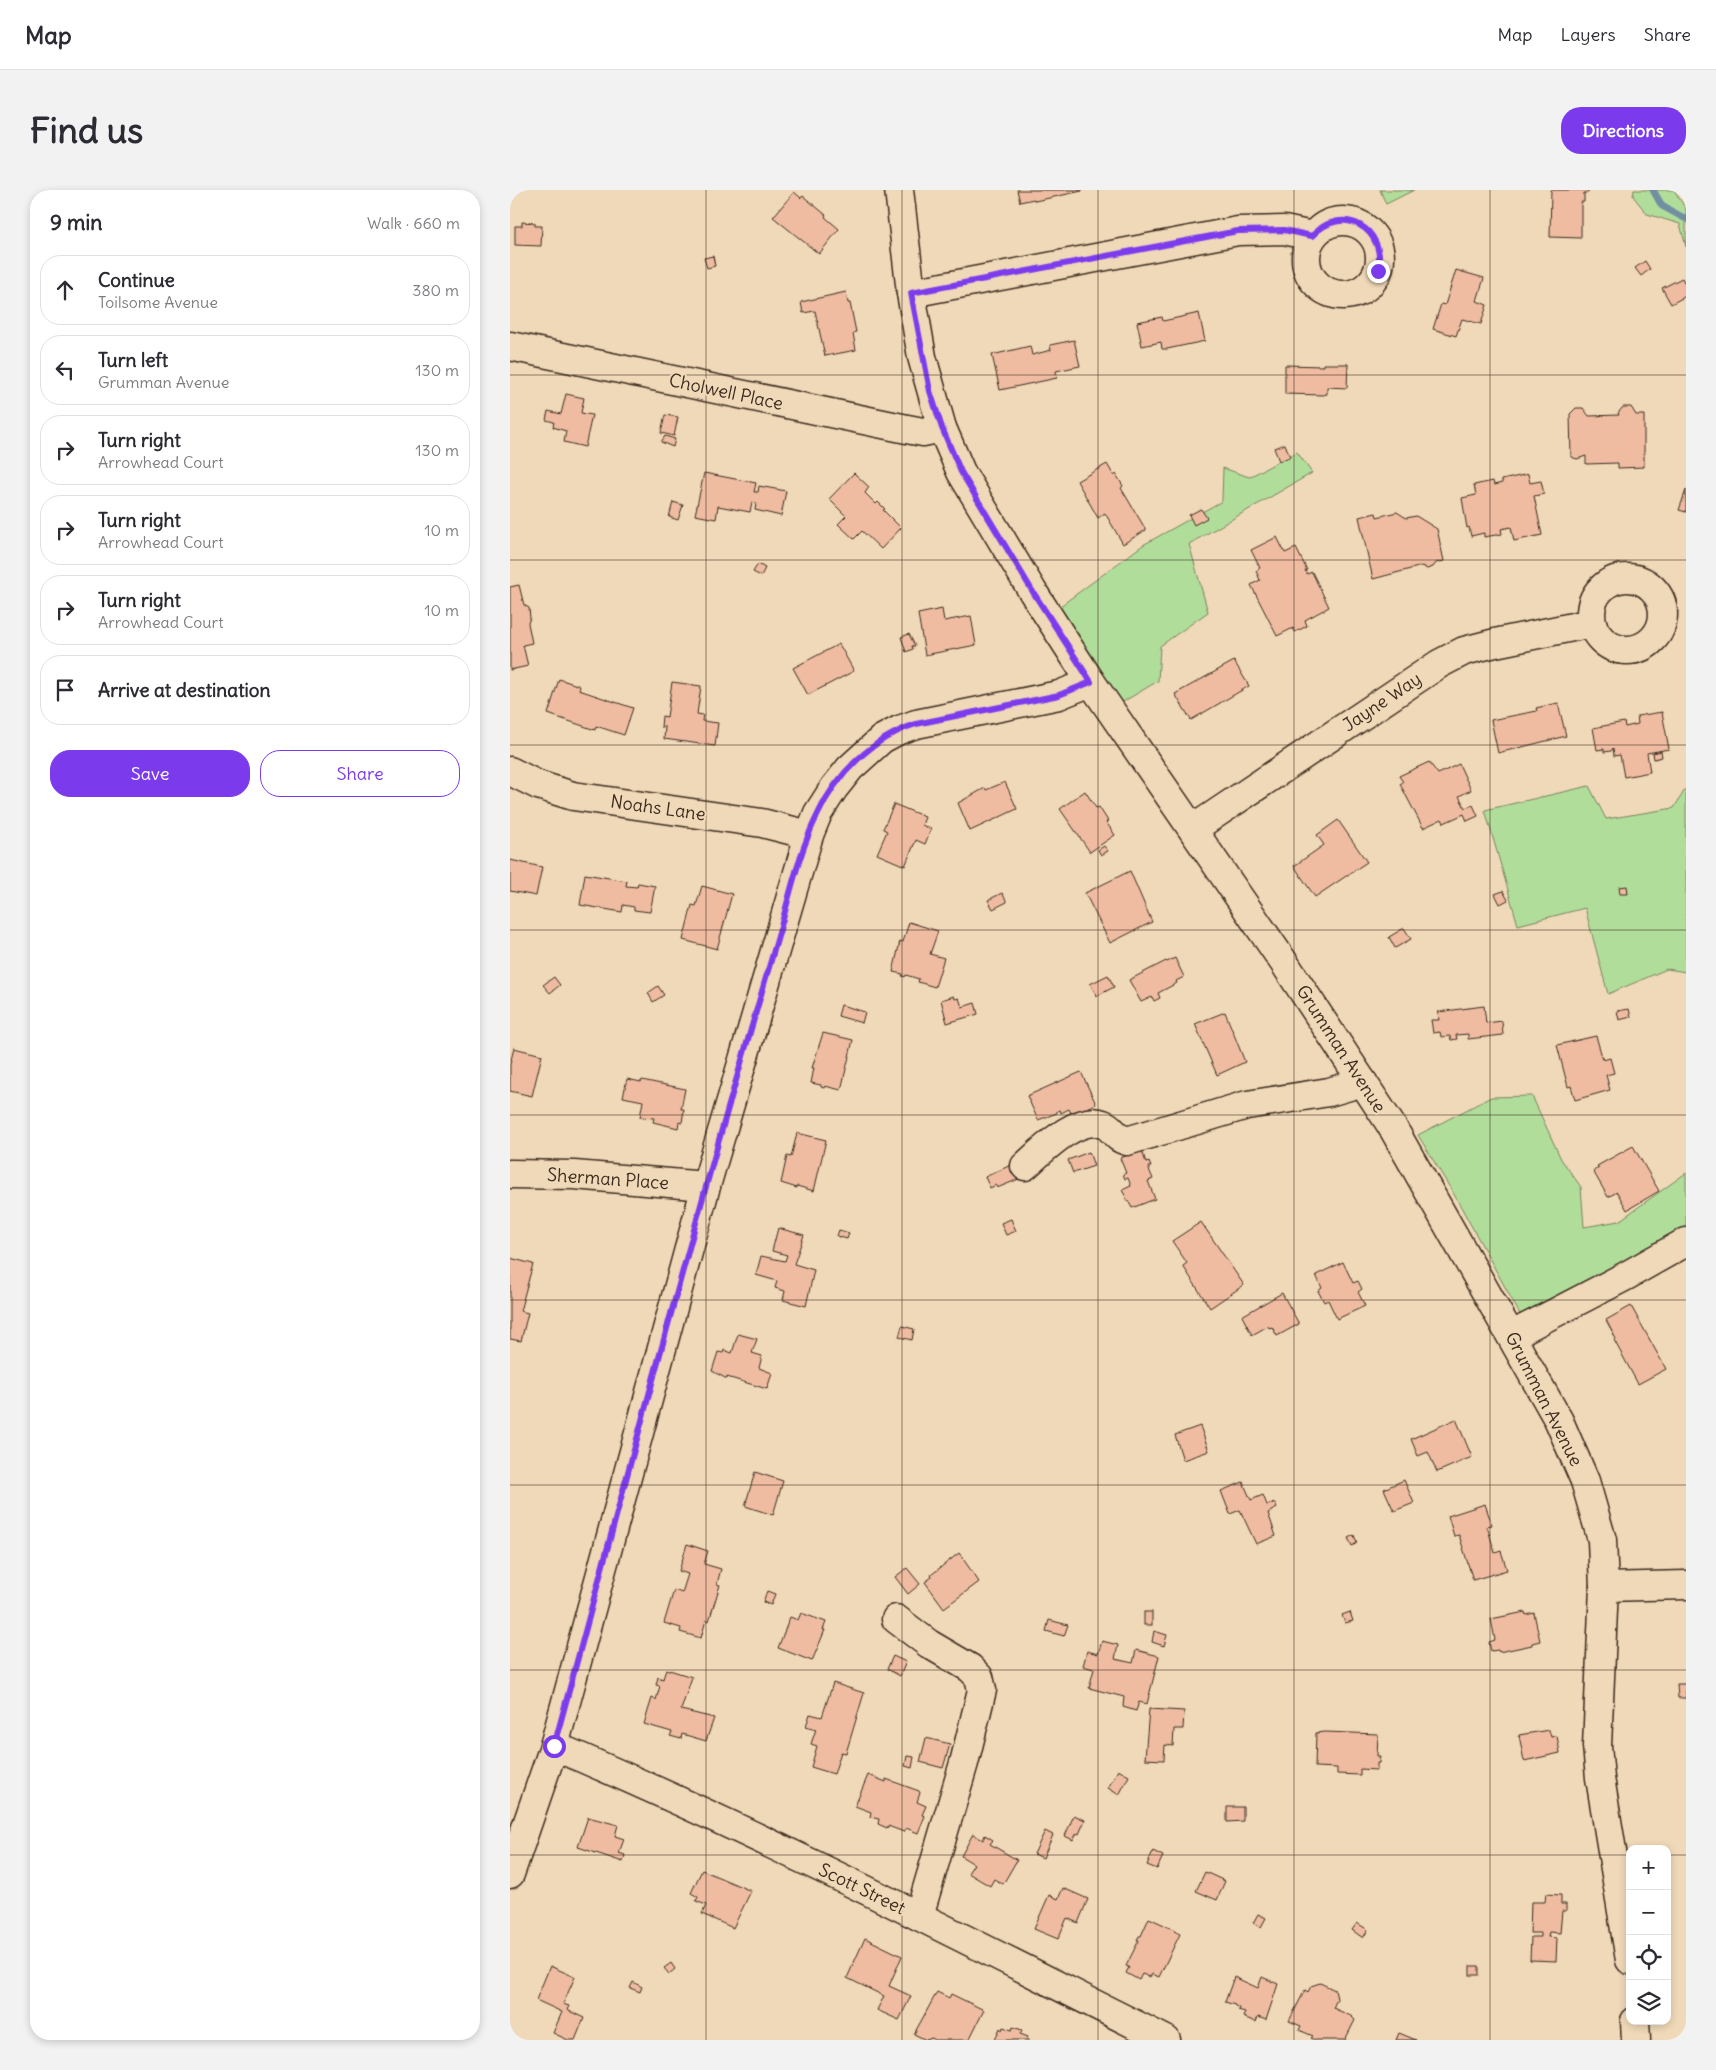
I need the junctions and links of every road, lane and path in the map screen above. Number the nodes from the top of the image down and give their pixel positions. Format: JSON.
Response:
{"nodes":[{"id":1,"x":899,"y":190,"type":"edge"},
{"id":2,"x":1312,"y":236,"type":"dead end"},
{"id":3,"x":911,"y":293,"type":"junction"},
{"id":4,"x":510,"y":346,"type":"edge"},
{"id":5,"x":942,"y":428,"type":"junction"},
{"id":6,"x":1592,"y":623,"type":"dead end"},
{"id":7,"x":1091,"y":682,"type":"junction"},
{"id":8,"x":513,"y":779,"type":"edge"},
{"id":9,"x":1192,"y":829,"type":"junction"},
{"id":10,"x":809,"y":835,"type":"junction"},
{"id":11,"x":1364,"y":1082,"type":"junction"},
{"id":12,"x":1026,"y":1166,"type":"dead end"},
{"id":13,"x":510,"y":1174,"type":"edge"},
{"id":14,"x":706,"y":1186,"type":"junction"},
{"id":15,"x":1686,"y":1242,"type":"edge"},
{"id":16,"x":1512,"y":1335,"type":"junction"},
{"id":17,"x":1686,"y":1585,"type":"edge"},
{"id":18,"x":1604,"y":1587,"type":"junction"},
{"id":19,"x":896,"y":1619,"type":"dead end"},
{"id":20,"x":554,"y":1746,"type":"junction"},
{"id":21,"x":510,"y":1874,"type":"edge"},
{"id":22,"x":920,"y":1916,"type":"junction"},
{"id":23,"x":1626,"y":1936,"type":"edge"},
{"id":24,"x":1634,"y":2025,"type":"edge"},
{"id":25,"x":1166,"y":2040,"type":"edge"},
{"id":26,"x":1636,"y":2040,"type":"edge"}],
"edges":[{"from":1,"to":3,"type":"street","name":"Grumman Avenue"},
{"from":2,"to":3,"type":"street"},
{"from":3,"to":5,"type":"street","name":"Grumman Avenue"},
{"from":4,"to":5,"type":"street","name":"Cholwell Place"},
{"from":5,"to":7,"type":"street","name":"Grumman Avenue"},
{"from":6,"to":9,"type":"street","name":"Jayne Way"},
{"from":7,"to":9,"type":"street","name":"Grumman Avenue"},
{"from":7,"to":10,"type":"street"},
{"from":8,"to":10,"type":"street","name":"Noahs Lane"},
{"from":9,"to":11,"type":"street","name":"Grumman Avenue"},
{"from":10,"to":14,"type":"street"},
{"from":11,"to":12,"type":"street"},
{"from":11,"to":16,"type":"street","name":"Grumman Avenue"},
{"from":13,"to":14,"type":"street","name":"Sherman Place"},
{"from":14,"to":20,"type":"street"},
{"from":15,"to":16,"type":"street"},
{"from":16,"to":18,"type":"street","name":"Grumman Avenue"},
{"from":17,"to":18,"type":"street"},
{"from":18,"to":23,"type":"street","name":"Grumman Avenue"},
{"from":19,"to":22,"type":"street"},
{"from":20,"to":21,"type":"street"},
{"from":20,"to":22,"type":"street","name":"Scott Street"},
{"from":22,"to":25,"type":"street","name":"Scott Street"},
{"from":24,"to":26,"type":"street"}]}
